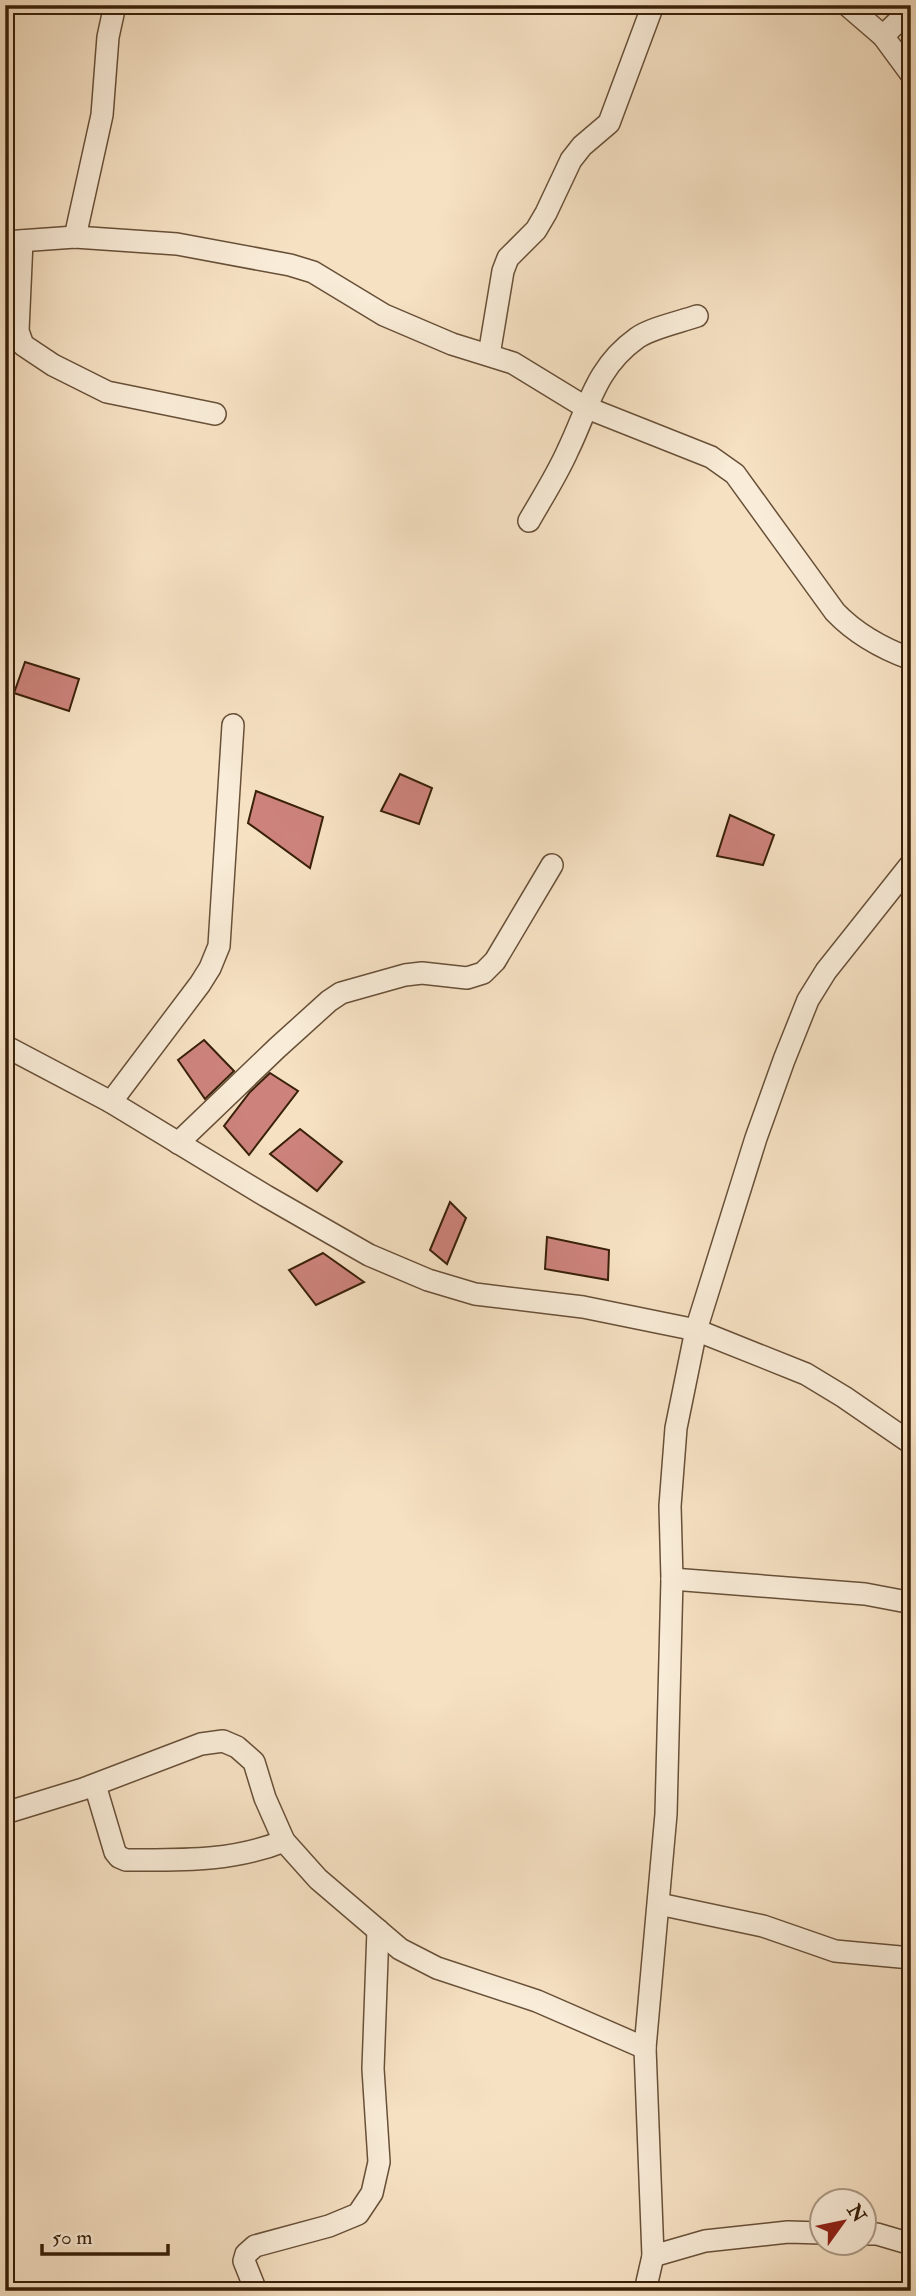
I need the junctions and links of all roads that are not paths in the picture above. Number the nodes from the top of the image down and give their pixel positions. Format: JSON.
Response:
{"nodes":[{"id":1,"x":114,"y":5,"type":"edge"},
{"id":2,"x":653,"y":5,"type":"edge"},
{"id":3,"x":847,"y":5,"type":"edge"},
{"id":4,"x":911,"y":9,"type":"edge"},
{"id":5,"x":883,"y":36,"type":"junction"},
{"id":6,"x":911,"y":74,"type":"edge"},
{"id":7,"x":75,"y":237,"type":"junction"},
{"id":8,"x":14,"y":242,"type":"edge"},
{"id":9,"x":697,"y":316,"type":"dead end"},
{"id":10,"x":489,"y":355,"type":"junction"},
{"id":11,"x":585,"y":407,"type":"junction"},
{"id":12,"x":215,"y":414,"type":"dead end"},
{"id":13,"x":529,"y":521,"type":"dead end"},
{"id":14,"x":911,"y":659,"type":"edge"},
{"id":15,"x":233,"y":725,"type":"dead end"},
{"id":16,"x":911,"y":864,"type":"edge"},
{"id":17,"x":552,"y":865,"type":"dead end"},
{"id":18,"x":5,"y":1046,"type":"edge"},
{"id":19,"x":111,"y":1102,"type":"junction"},
{"id":20,"x":178,"y":1143,"type":"junction"},
{"id":21,"x":696,"y":1330,"type":"junction"},
{"id":22,"x":911,"y":1443,"type":"edge"},
{"id":23,"x":672,"y":1579,"type":"junction"},
{"id":24,"x":902,"y":1601,"type":"dead end"},
{"id":25,"x":95,"y":1785,"type":"junction"},
{"id":26,"x":5,"y":1813,"type":"edge"},
{"id":27,"x":284,"y":1841,"type":"junction"},
{"id":28,"x":659,"y":1904,"type":"junction"},
{"id":29,"x":378,"y":1930,"type":"junction"},
{"id":30,"x":911,"y":1958,"type":"edge"},
{"id":31,"x":645,"y":2048,"type":"junction"},
{"id":32,"x":808,"y":2233,"type":"edge"},
{"id":33,"x":878,"y":2234,"type":"edge"},
{"id":34,"x":911,"y":2244,"type":"edge"},
{"id":35,"x":653,"y":2256,"type":"junction"},
{"id":36,"x":256,"y":2291,"type":"edge"},
{"id":37,"x":645,"y":2291,"type":"edge"}],
"edges":[{"from":1,"to":7,"type":"street"},
{"from":2,"to":10,"type":"street"},
{"from":3,"to":5,"type":"street"},
{"from":4,"to":5,"type":"street"},
{"from":5,"to":6,"type":"street"},
{"from":7,"to":8,"type":"street"},
{"from":7,"to":10,"type":"street"},
{"from":8,"to":12,"type":"street"},
{"from":9,"to":11,"type":"street"},
{"from":10,"to":11,"type":"street"},
{"from":11,"to":13,"type":"street"},
{"from":11,"to":14,"type":"street"},
{"from":15,"to":19,"type":"street"},
{"from":16,"to":21,"type":"street"},
{"from":17,"to":20,"type":"street"},
{"from":18,"to":19,"type":"street"},
{"from":19,"to":20,"type":"street"},
{"from":20,"to":21,"type":"street"},
{"from":21,"to":22,"type":"street"},
{"from":21,"to":23,"type":"street"},
{"from":23,"to":24,"type":"street"},
{"from":23,"to":28,"type":"street"},
{"from":25,"to":26,"type":"street"},
{"from":25,"to":27,"type":"street"},
{"from":25,"to":27,"type":"street"},
{"from":27,"to":29,"type":"street"},
{"from":28,"to":30,"type":"street"},
{"from":28,"to":31,"type":"street"},
{"from":29,"to":31,"type":"street"},
{"from":29,"to":36,"type":"street"},
{"from":31,"to":35,"type":"street"},
{"from":32,"to":35,"type":"street"},
{"from":33,"to":34,"type":"street"},
{"from":35,"to":37,"type":"street"}]}
